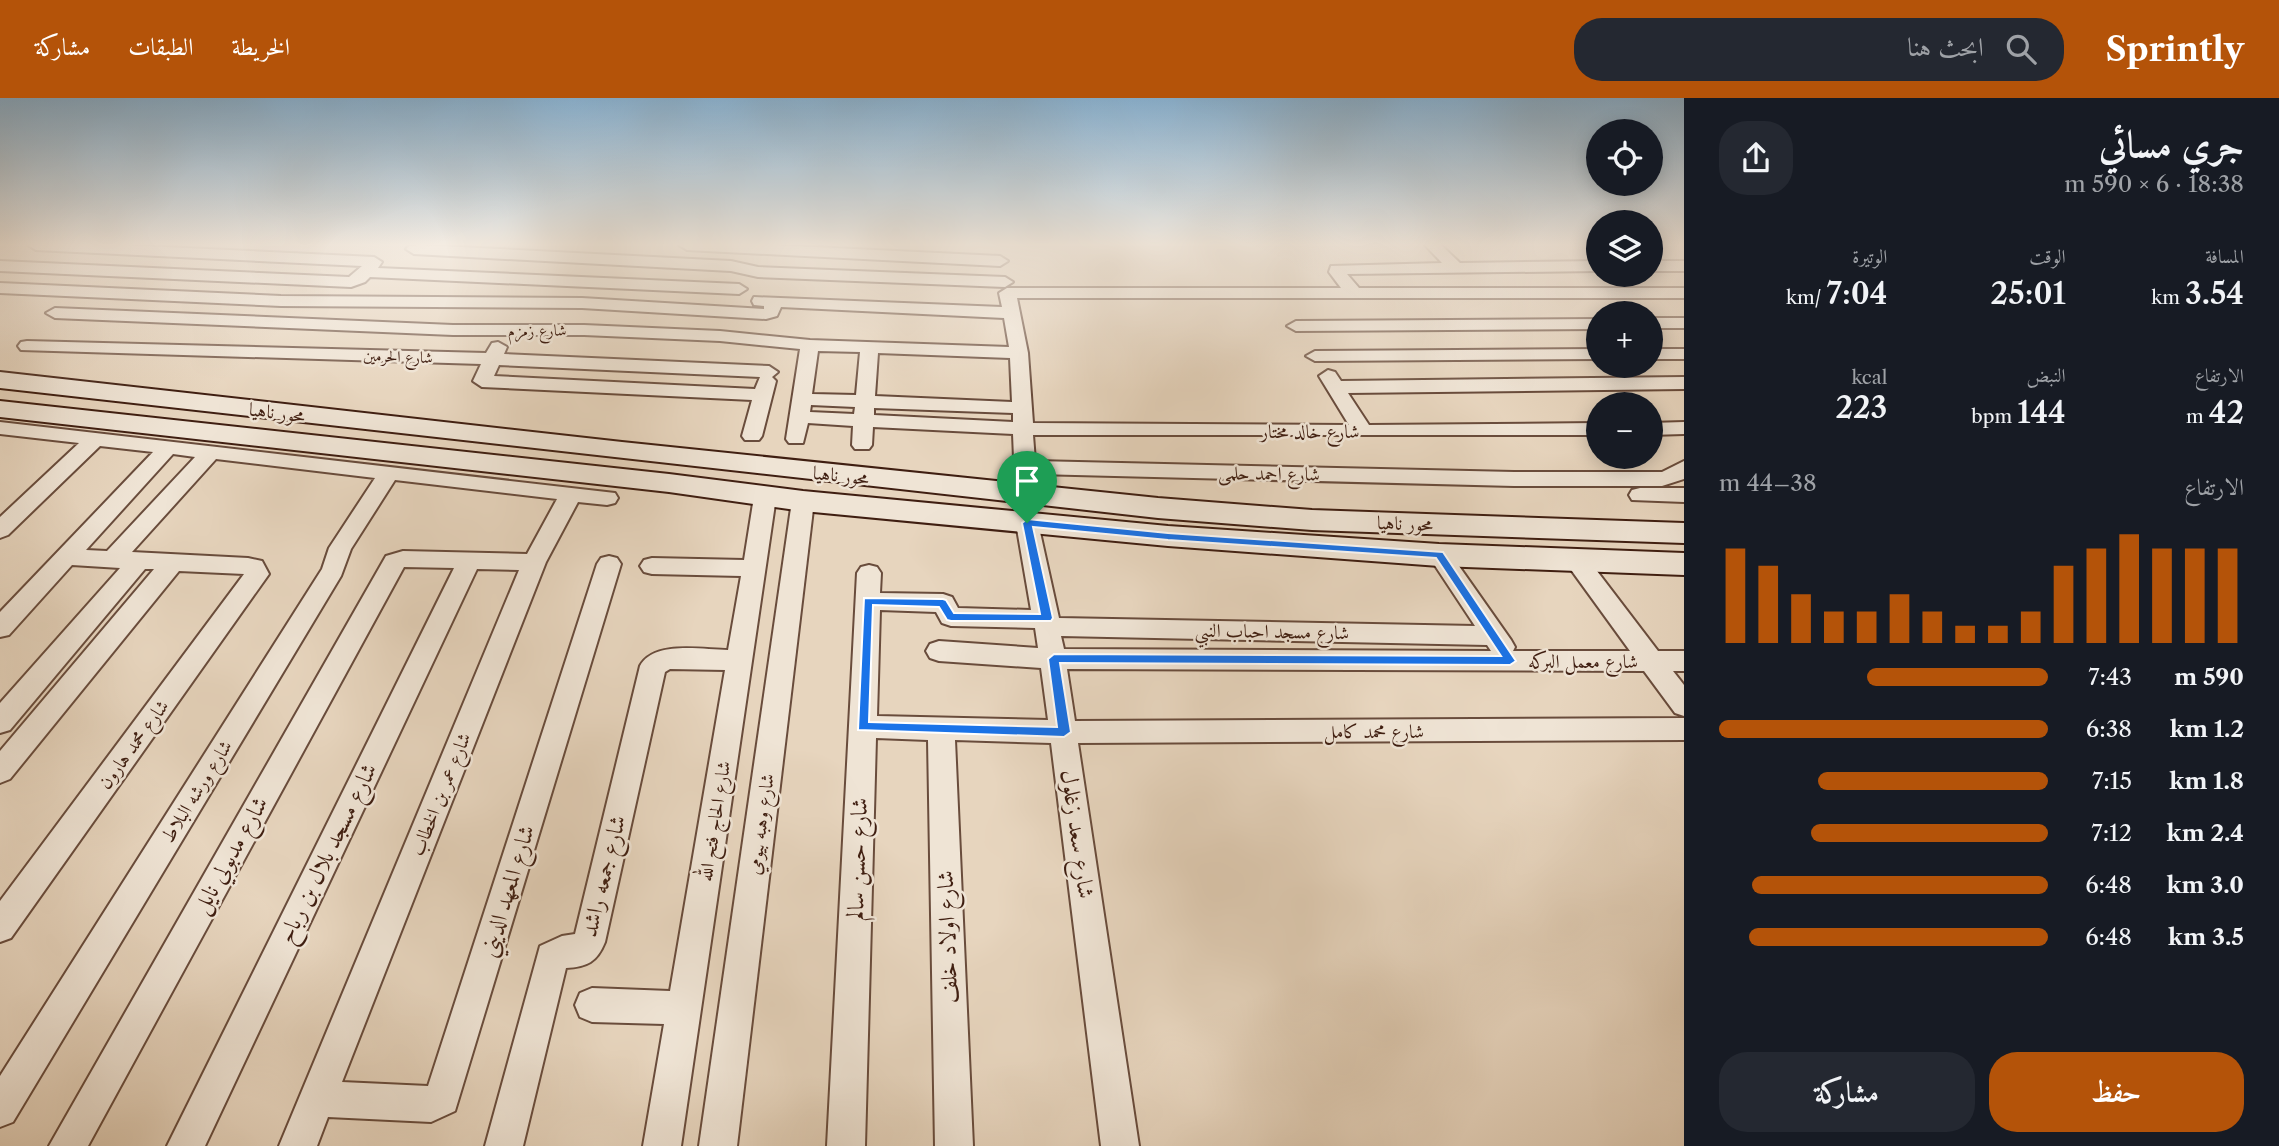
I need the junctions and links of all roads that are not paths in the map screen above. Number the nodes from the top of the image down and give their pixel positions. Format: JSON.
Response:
{"nodes":[{"id":1,"x":128,"y":294,"type":"edge"},
{"id":2,"x":654,"y":294,"type":"edge"},
{"id":3,"x":737,"y":294,"type":"edge"},
{"id":4,"x":1007,"y":294,"type":"edge"},
{"id":5,"x":1271,"y":294,"type":"edge"},
{"id":6,"x":1275,"y":294,"type":"junction"},
{"id":7,"x":1355,"y":294,"type":"joint"},
{"id":8,"x":1386,"y":294,"type":"edge"},
{"id":9,"x":734,"y":300,"type":"junction"},
{"id":10,"x":55,"y":313,"type":"dead end"},
{"id":11,"x":1011,"y":313,"type":"junction"},
{"id":12,"x":1663,"y":323,"type":"edge"},
{"id":13,"x":1684,"y":323,"type":"edge"},
{"id":14,"x":1586,"y":324,"type":"edge"},
{"id":15,"x":1296,"y":326,"type":"junction"},
{"id":16,"x":507,"y":331,"type":"junction"},
{"id":17,"x":775,"y":343,"type":"junction"},
{"id":18,"x":810,"y":345,"type":"junction"},
{"id":19,"x":27,"y":346,"type":"dead end"},
{"id":20,"x":869,"y":348,"type":"junction"},
{"id":21,"x":929,"y":350,"type":"junction"},
{"id":22,"x":1019,"y":353,"type":"junction"},
{"id":23,"x":1586,"y":354,"type":"edge"},
{"id":24,"x":1663,"y":354,"type":"edge"},
{"id":25,"x":1684,"y":354,"type":"edge"},
{"id":26,"x":1315,"y":356,"type":"junction"},
{"id":27,"x":492,"y":359,"type":"junction"},
{"id":28,"x":769,"y":372,"type":"junction"},
{"id":29,"x":929,"y":374,"type":"dead end"},
{"id":30,"x":0,"y":380,"type":"edge"},
{"id":31,"x":1684,"y":383,"type":"edge"},
{"id":32,"x":1335,"y":387,"type":"junction"},
{"id":33,"x":764,"y":396,"type":"junction"},
{"id":34,"x":800,"y":408,"type":"junction"},
{"id":35,"x":1023,"y":408,"type":"junction"},
{"id":36,"x":0,"y":409,"type":"edge"},
{"id":37,"x":865,"y":411,"type":"junction"},
{"id":38,"x":0,"y":428,"type":"edge"},
{"id":39,"x":1684,"y":428,"type":"edge"},
{"id":40,"x":1023,"y":429,"type":"junction"},
{"id":41,"x":1586,"y":429,"type":"edge"},
{"id":42,"x":1663,"y":429,"type":"edge"},
{"id":43,"x":1363,"y":432,"type":"junction"},
{"id":44,"x":752,"y":436,"type":"dead end"},
{"id":45,"x":96,"y":438,"type":"junction"},
{"id":46,"x":796,"y":439,"type":"dead end"},
{"id":47,"x":862,"y":445,"type":"dead end"},
{"id":48,"x":168,"y":447,"type":"junction"},
{"id":49,"x":210,"y":453,"type":"junction"},
{"id":50,"x":1024,"y":467,"type":"junction"},
{"id":51,"x":1683,"y":469,"type":"edge"},
{"id":52,"x":389,"y":472,"type":"junction"},
{"id":53,"x":571,"y":494,"type":"junction"},
{"id":54,"x":1636,"y":495,"type":"dead end"},
{"id":55,"x":1684,"y":495,"type":"edge"},
{"id":56,"x":765,"y":496,"type":"junction"},
{"id":57,"x":607,"y":498,"type":"dead end"},
{"id":58,"x":803,"y":501,"type":"junction"},
{"id":59,"x":1027,"y":509,"type":"junction"},
{"id":60,"x":0,"y":530,"type":"edge"},
{"id":61,"x":1684,"y":533,"type":"edge"},
{"id":62,"x":1439,"y":555,"type":"junction"},
{"id":63,"x":66,"y":557,"type":"junction"},
{"id":64,"x":113,"y":559,"type":"junction"},
{"id":65,"x":1576,"y":559,"type":"junction"},
{"id":66,"x":140,"y":561,"type":"junction"},
{"id":67,"x":469,"y":561,"type":"junction"},
{"id":68,"x":173,"y":562,"type":"junction"},
{"id":69,"x":534,"y":562,"type":"junction"},
{"id":70,"x":609,"y":564,"type":"dead end"},
{"id":71,"x":1683,"y":565,"type":"edge"},
{"id":72,"x":652,"y":566,"type":"dead end"},
{"id":73,"x":754,"y":568,"type":"junction"},
{"id":74,"x":868,"y":587,"type":"joint"},
{"id":75,"x":1048,"y":623,"type":"junction"},
{"id":76,"x":0,"y":628,"type":"edge"},
{"id":77,"x":1495,"y":636,"type":"junction"},
{"id":78,"x":939,"y":651,"type":"dead end"},
{"id":79,"x":1054,"y":659,"type":"junction"},
{"id":80,"x":739,"y":660,"type":"junction"},
{"id":81,"x":1510,"y":661,"type":"junction"},
{"id":82,"x":1651,"y":661,"type":"junction"},
{"id":83,"x":1684,"y":661,"type":"edge"},
{"id":84,"x":1684,"y":705,"type":"edge"},
{"id":85,"x":0,"y":722,"type":"edge"},
{"id":86,"x":863,"y":727,"type":"junction"},
{"id":87,"x":941,"y":729,"type":"junction"},
{"id":88,"x":1684,"y":729,"type":"edge"},
{"id":89,"x":1064,"y":732,"type":"junction"},
{"id":90,"x":0,"y":771,"type":"edge"},
{"id":91,"x":0,"y":927,"type":"edge"},
{"id":92,"x":592,"y":1005,"type":"dead end"},
{"id":93,"x":684,"y":1008,"type":"junction"},
{"id":94,"x":317,"y":1099,"type":"junction"},
{"id":95,"x":0,"y":1109,"type":"edge"},
{"id":96,"x":68,"y":1146,"type":"edge"},
{"id":97,"x":186,"y":1146,"type":"edge"},
{"id":98,"x":298,"y":1146,"type":"edge"},
{"id":99,"x":504,"y":1146,"type":"edge"},
{"id":100,"x":662,"y":1146,"type":"edge"},
{"id":101,"x":718,"y":1146,"type":"edge"},
{"id":102,"x":846,"y":1146,"type":"edge"},
{"id":103,"x":954,"y":1146,"type":"edge"},
{"id":104,"x":1120,"y":1146,"type":"edge"}],
"edges":[{"from":1,"to":9,"type":"street"},
{"from":2,"to":9,"type":"street"},
{"from":3,"to":9,"type":"street"},
{"from":4,"to":11,"type":"street","name":"شارع سعد زغلول"},
{"from":5,"to":6,"type":"street"},
{"from":6,"to":7,"type":"street"},
{"from":6,"to":15,"type":"street"},
{"from":7,"to":8,"type":"street"},
{"from":9,"to":11,"type":"street"},
{"from":10,"to":16,"type":"street","name":"شارع زمزم"},
{"from":11,"to":22,"type":"street","name":"شارع سعد زغلول"},
{"from":12,"to":13,"type":"street"},
{"from":14,"to":15,"type":"street"},
{"from":15,"to":26,"type":"street"},
{"from":16,"to":17,"type":"street","name":"شارع زمزم"},
{"from":16,"to":27,"type":"street"},
{"from":17,"to":18,"type":"street","name":"شارع زمزم"},
{"from":17,"to":28,"type":"street"},
{"from":18,"to":20,"type":"street","name":"شارع زمزم"},
{"from":18,"to":34,"type":"street"},
{"from":19,"to":27,"type":"street","name":"شارع الحرمين"},
{"from":20,"to":21,"type":"street","name":"شارع زمزم"},
{"from":20,"to":37,"type":"street"},
{"from":21,"to":22,"type":"street","name":"شارع زمزم"},
{"from":21,"to":29,"type":"street"},
{"from":22,"to":35,"type":"street","name":"شارع سعد زغلول"},
{"from":23,"to":26,"type":"street"},
{"from":24,"to":25,"type":"street"},
{"from":26,"to":32,"type":"street"},
{"from":27,"to":28,"type":"street","name":"شارع الحرمين"},
{"from":27,"to":33,"type":"street"},
{"from":28,"to":33,"type":"street"},
{"from":30,"to":59,"type":"main road","name":"محور ناهيا"},
{"from":31,"to":32,"type":"street"},
{"from":32,"to":43,"type":"street"},
{"from":33,"to":44,"type":"street"},
{"from":34,"to":37,"type":"street"},
{"from":34,"to":46,"type":"street"},
{"from":35,"to":37,"type":"street"},
{"from":35,"to":40,"type":"street","name":"شارع سعد زغلول"},
{"from":36,"to":56,"type":"main road","name":"محور ناهيا"},
{"from":37,"to":40,"type":"street","name":"شارع خالد مختار"},
{"from":37,"to":47,"type":"street"},
{"from":38,"to":45,"type":"street"},
{"from":39,"to":42,"type":"street"},
{"from":40,"to":43,"type":"street","name":"شارع خالد مختار"},
{"from":40,"to":50,"type":"street","name":"شارع سعد زغلول"},
{"from":41,"to":43,"type":"street","name":"شارع خالد مختار"},
{"from":45,"to":48,"type":"street"},
{"from":45,"to":60,"type":"street"},
{"from":48,"to":49,"type":"street"},
{"from":48,"to":63,"type":"street"},
{"from":49,"to":52,"type":"street"},
{"from":49,"to":64,"type":"street"},
{"from":50,"to":51,"type":"street","name":"شارع احمد حلمى"},
{"from":50,"to":59,"type":"street","name":"شارع سعد زغلول"},
{"from":52,"to":53,"type":"street"},
{"from":52,"to":95,"type":"street","name":"شارع ورشه البلاط"},
{"from":53,"to":57,"type":"street"},
{"from":53,"to":69,"type":"street","name":"شارع عمر بن الخطاب"},
{"from":54,"to":55,"type":"street"},
{"from":56,"to":58,"type":"main road","name":"محور ناهيا"},
{"from":56,"to":73,"type":"street","name":"شارع الحاج فتح الله"},
{"from":58,"to":59,"type":"main road","name":"محور ناهيا"},
{"from":58,"to":101,"type":"street","name":"شارع وهبه بيومي"},
{"from":59,"to":61,"type":"main road","name":"محور ناهيا"},
{"from":59,"to":62,"type":"main road","name":"محور ناهيا"},
{"from":59,"to":75,"type":"street","name":"شارع سعد زغلول"},
{"from":62,"to":65,"type":"main road","name":"محور ناهيا"},
{"from":62,"to":77,"type":"street"},
{"from":63,"to":64,"type":"street"},
{"from":63,"to":76,"type":"street"},
{"from":64,"to":66,"type":"street"},
{"from":65,"to":71,"type":"main road","name":"محور ناهيا"},
{"from":65,"to":82,"type":"street"},
{"from":66,"to":68,"type":"street"},
{"from":66,"to":85,"type":"street"},
{"from":67,"to":69,"type":"street"},
{"from":67,"to":96,"type":"street","name":"شارع مدبولي نايل"},
{"from":67,"to":97,"type":"street","name":"شارع مسجد بلال بن رباح"},
{"from":68,"to":90,"type":"street"},
{"from":68,"to":91,"type":"street","name":"شارع محمد هارون"},
{"from":69,"to":94,"type":"street","name":"شارع عمر بن الخطاب"},
{"from":70,"to":94,"type":"street","name":"شارع المعهد الديني"},
{"from":72,"to":73,"type":"street"},
{"from":73,"to":80,"type":"street","name":"شارع الحاج فتح الله"},
{"from":74,"to":75,"type":"street","name":"شارع مسجد احباب النبي"},
{"from":74,"to":86,"type":"street","name":"شارع حسن سالم"},
{"from":75,"to":77,"type":"street","name":"شارع مسجد احباب النبي"},
{"from":75,"to":79,"type":"street","name":"شارع سعد زغلول"},
{"from":77,"to":81,"type":"street"},
{"from":78,"to":79,"type":"street","name":"شارع معمل البركه"},
{"from":79,"to":81,"type":"street","name":"شارع معمل البركه"},
{"from":79,"to":89,"type":"street","name":"شارع سعد زغلول"},
{"from":80,"to":93,"type":"street","name":"شارع الحاج فتح الله"},
{"from":80,"to":99,"type":"street","name":"شارع جمعه راشد"},
{"from":81,"to":82,"type":"street","name":"شارع معمل البركه"},
{"from":82,"to":83,"type":"street","name":"شارع معمل البركه"},
{"from":82,"to":84,"type":"street"},
{"from":86,"to":87,"type":"street","name":"شارع محمد كامل"},
{"from":86,"to":102,"type":"street","name":"شارع حسن سالم"},
{"from":87,"to":89,"type":"street","name":"شارع محمد كامل"},
{"from":87,"to":103,"type":"street","name":"شارع اولاد خلف"},
{"from":88,"to":89,"type":"street","name":"شارع محمد كامل"},
{"from":89,"to":104,"type":"street","name":"شارع سعد زغلول"},
{"from":92,"to":93,"type":"street"},
{"from":93,"to":100,"type":"street","name":"شارع الحاج فتح الله"},
{"from":94,"to":98,"type":"street","name":"شارع عمر بن الخطاب"}]}
